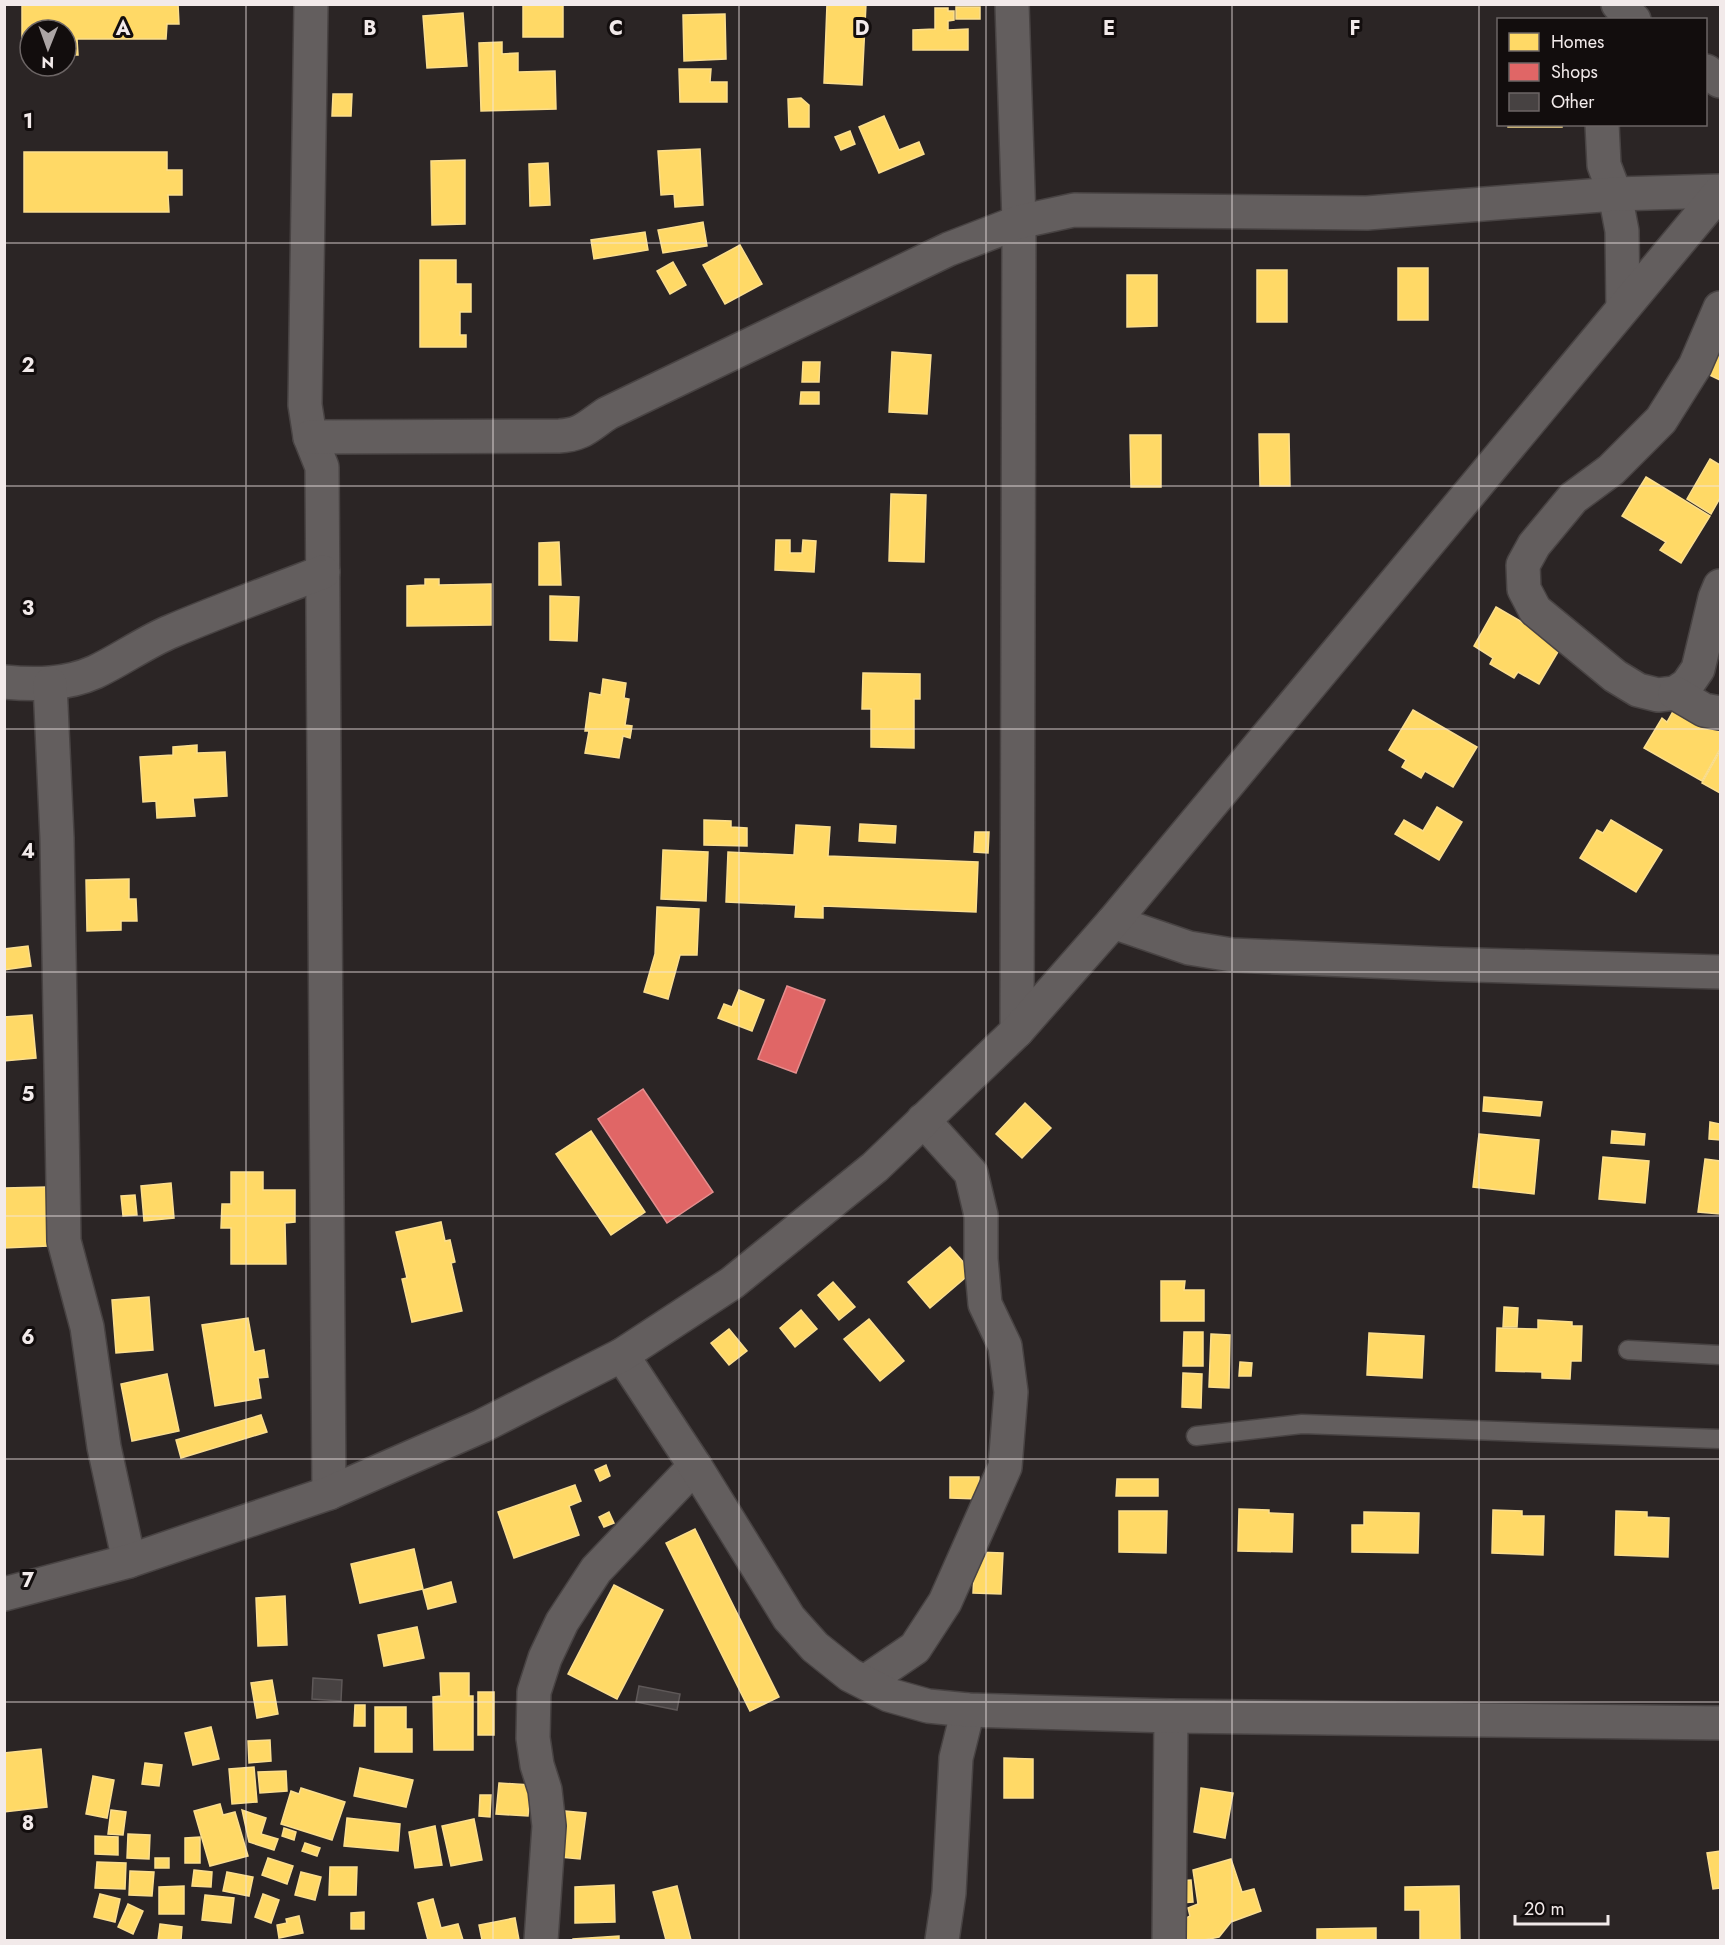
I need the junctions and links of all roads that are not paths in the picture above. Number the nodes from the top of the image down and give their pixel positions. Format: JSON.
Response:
{"nodes":[{"id":1,"x":311,"y":4,"type":"edge"},
{"id":2,"x":1012,"y":4,"type":"edge"},
{"id":3,"x":1617,"y":4,"type":"edge"},
{"id":4,"x":1632,"y":18,"type":"edge"},
{"id":5,"x":1707,"y":71,"type":"edge"},
{"id":6,"x":1720,"y":81,"type":"edge"},
{"id":7,"x":1602,"y":126,"type":"edge"},
{"id":8,"x":1720,"y":191,"type":"edge"},
{"id":9,"x":1615,"y":194,"type":"junction"},
{"id":10,"x":1019,"y":222,"type":"junction"},
{"id":11,"x":1623,"y":308,"type":"junction"},
{"id":12,"x":1720,"y":308,"type":"edge"},
{"id":13,"x":310,"y":436,"type":"junction"},
{"id":14,"x":323,"y":572,"type":"junction"},
{"id":15,"x":1720,"y":586,"type":"edge"},
{"id":16,"x":4,"y":682,"type":"edge"},
{"id":17,"x":50,"y":684,"type":"junction"},
{"id":18,"x":1675,"y":693,"type":"junction"},
{"id":19,"x":1720,"y":713,"type":"edge"},
{"id":20,"x":1113,"y":922,"type":"junction"},
{"id":21,"x":1720,"y":972,"type":"edge"},
{"id":22,"x":1017,"y":1031,"type":"junction"},
{"id":23,"x":923,"y":1120,"type":"junction"},
{"id":24,"x":1628,"y":1350,"type":"dead end"},
{"id":25,"x":622,"y":1355,"type":"junction"},
{"id":26,"x":1720,"y":1355,"type":"edge"},
{"id":27,"x":1196,"y":1436,"type":"dead end"},
{"id":28,"x":1720,"y":1439,"type":"edge"},
{"id":29,"x":695,"y":1466,"type":"junction"},
{"id":30,"x":329,"y":1493,"type":"junction"},
{"id":31,"x":129,"y":1561,"type":"junction"},
{"id":32,"x":4,"y":1594,"type":"edge"},
{"id":33,"x":865,"y":1682,"type":"junction"},
{"id":34,"x":968,"y":1710,"type":"junction"},
{"id":35,"x":1171,"y":1716,"type":"junction"},
{"id":36,"x":1720,"y":1723,"type":"edge"},
{"id":37,"x":541,"y":1941,"type":"edge"},
{"id":38,"x":942,"y":1941,"type":"edge"},
{"id":39,"x":1169,"y":1941,"type":"edge"}],
"edges":[{"from":1,"to":13,"type":"street"},
{"from":2,"to":10,"type":"street"},
{"from":3,"to":4,"type":"street"},
{"from":5,"to":6,"type":"street"},
{"from":7,"to":9,"type":"street"},
{"from":8,"to":9,"type":"street"},
{"from":8,"to":11,"type":"street"},
{"from":9,"to":10,"type":"street"},
{"from":9,"to":11,"type":"street"},
{"from":10,"to":13,"type":"street"},
{"from":10,"to":22,"type":"street"},
{"from":11,"to":20,"type":"street"},
{"from":12,"to":18,"type":"street"},
{"from":13,"to":14,"type":"street"},
{"from":14,"to":17,"type":"street"},
{"from":14,"to":30,"type":"street"},
{"from":15,"to":18,"type":"street"},
{"from":16,"to":17,"type":"street"},
{"from":17,"to":31,"type":"street"},
{"from":18,"to":19,"type":"street"},
{"from":20,"to":21,"type":"street"},
{"from":20,"to":22,"type":"street"},
{"from":22,"to":23,"type":"street"},
{"from":23,"to":25,"type":"street"},
{"from":23,"to":33,"type":"street"},
{"from":24,"to":26,"type":"lane"},
{"from":25,"to":29,"type":"street"},
{"from":25,"to":30,"type":"street"},
{"from":27,"to":28,"type":"lane"},
{"from":29,"to":33,"type":"street"},
{"from":29,"to":37,"type":"street"},
{"from":30,"to":31,"type":"street"},
{"from":31,"to":32,"type":"street"},
{"from":33,"to":34,"type":"street"},
{"from":34,"to":35,"type":"street"},
{"from":34,"to":38,"type":"street"},
{"from":35,"to":36,"type":"street"},
{"from":35,"to":39,"type":"street"}]}
